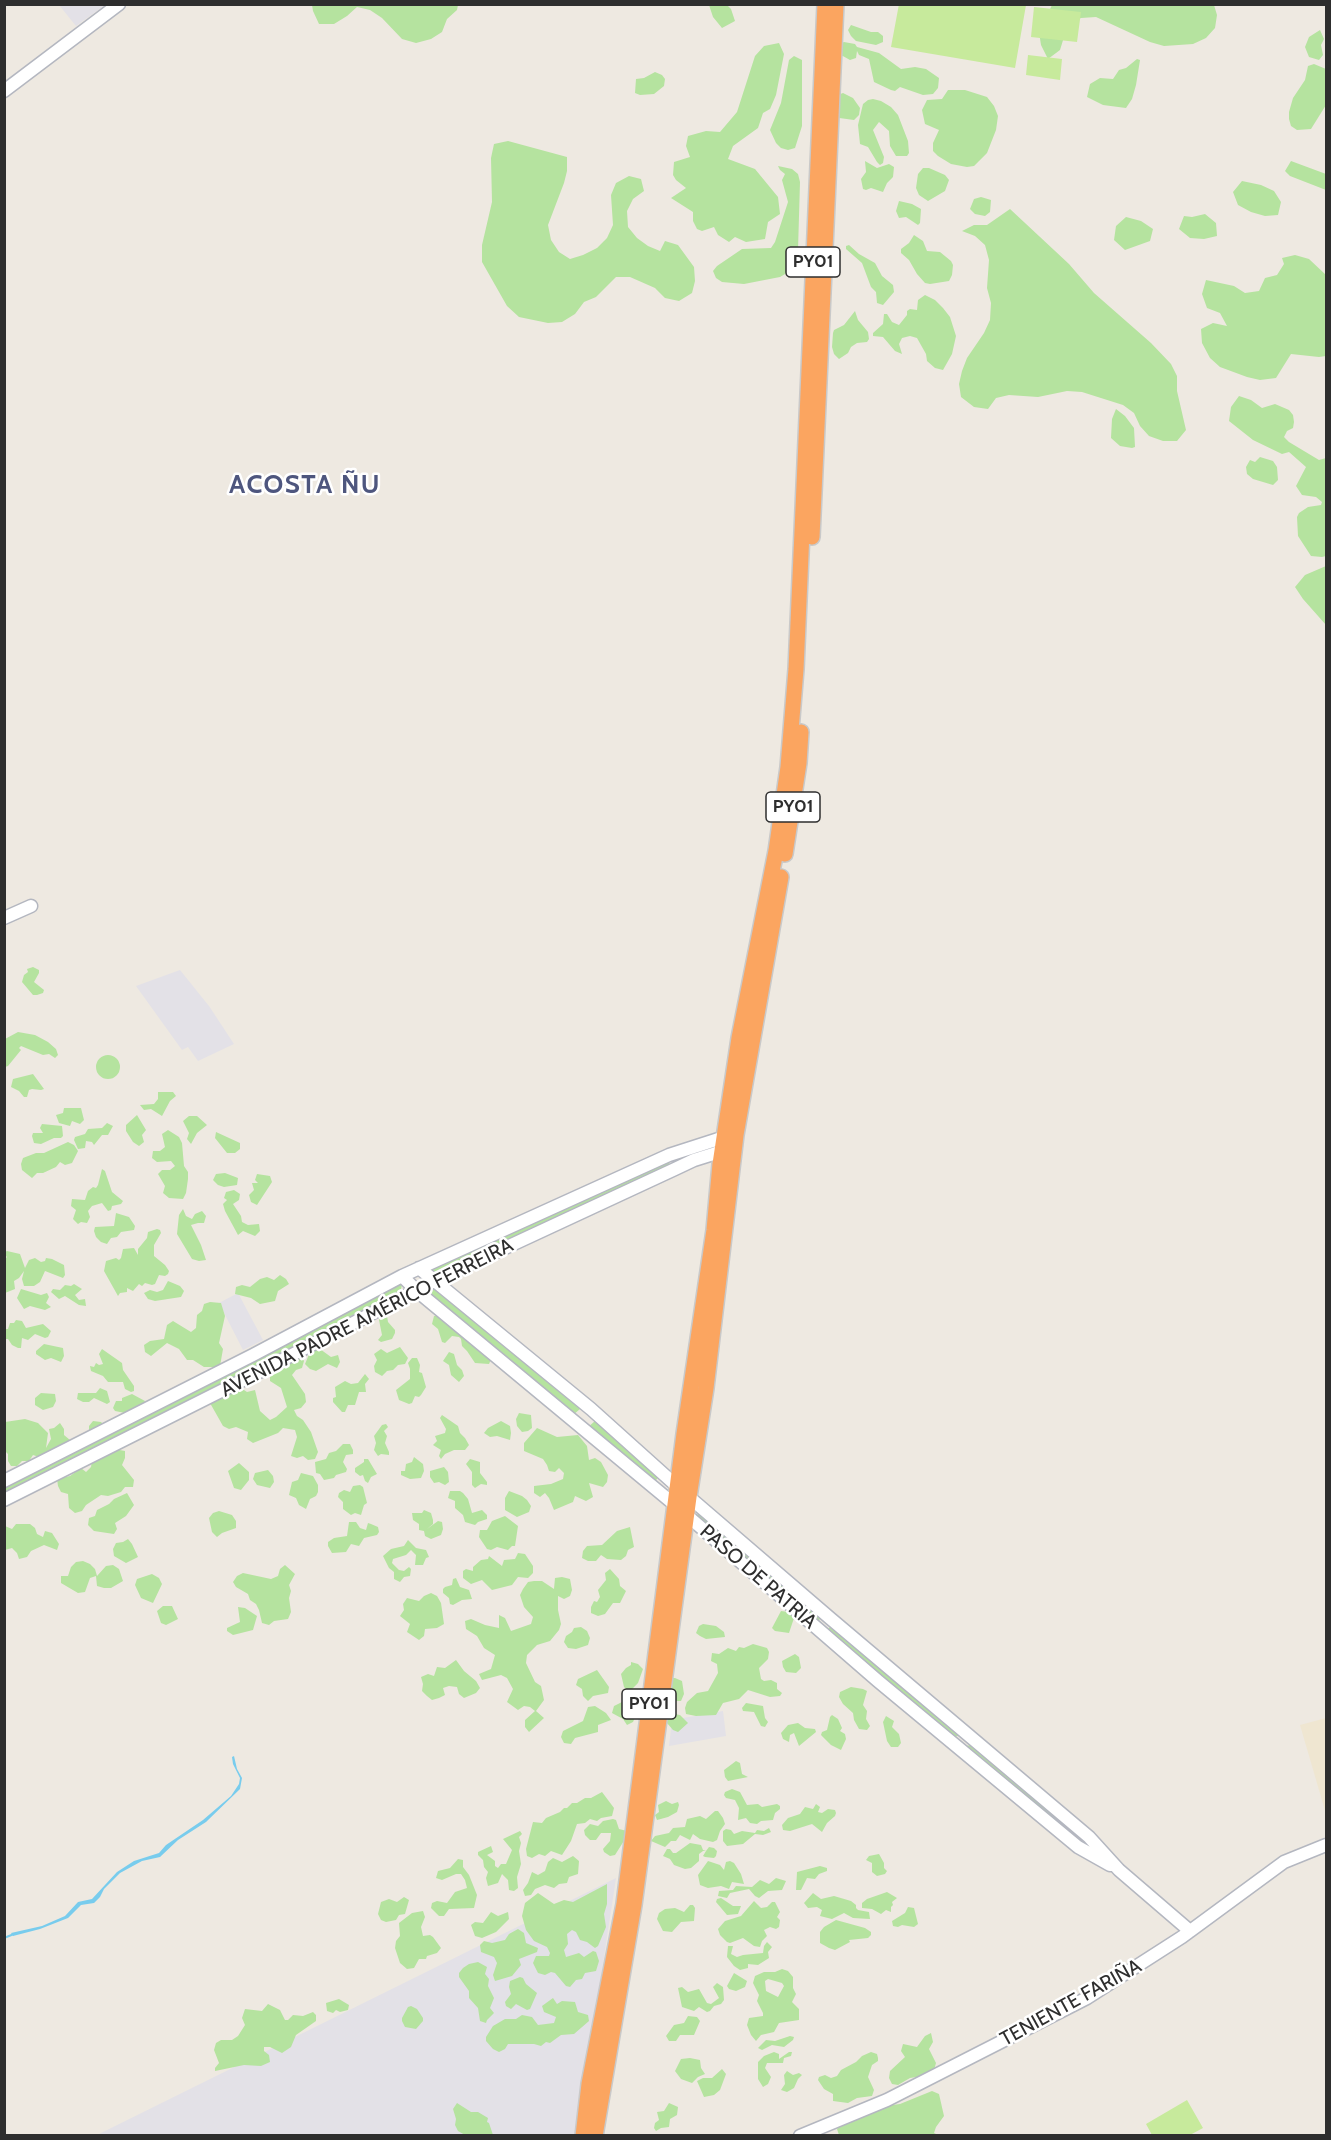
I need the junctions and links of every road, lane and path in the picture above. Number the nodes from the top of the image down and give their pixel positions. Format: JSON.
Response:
{"nodes":[{"id":1,"x":119,"y":4,"type":"edge"},
{"id":2,"x":825,"y":4,"type":"edge"},
{"id":3,"x":837,"y":4,"type":"edge"},
{"id":4,"x":4,"y":91,"type":"edge"},
{"id":5,"x":31,"y":906,"type":"dead end"},
{"id":6,"x":4,"y":918,"type":"edge"},
{"id":7,"x":727,"y":1147,"type":"junction"},
{"id":8,"x":419,"y":1268,"type":"junction"},
{"id":9,"x":402,"y":1276,"type":"junction"},
{"id":10,"x":436,"y":1280,"type":"junction"},
{"id":11,"x":417,"y":1291,"type":"junction"},
{"id":12,"x":584,"y":1403,"type":"junction"},
{"id":13,"x":603,"y":1419,"type":"junction"},
{"id":14,"x":572,"y":1420,"type":"junction"},
{"id":15,"x":590,"y":1435,"type":"junction"},
{"id":16,"x":666,"y":1476,"type":"junction"},
{"id":17,"x":4,"y":1481,"type":"edge"},
{"id":18,"x":657,"y":1491,"type":"junction"},
{"id":19,"x":684,"y":1492,"type":"junction"},
{"id":20,"x":4,"y":1500,"type":"edge"},
{"id":21,"x":675,"y":1505,"type":"junction"},
{"id":22,"x":687,"y":1515,"type":"junction"},
{"id":23,"x":1326,"y":1845,"type":"edge"},
{"id":24,"x":1119,"y":1870,"type":"junction"},
{"id":25,"x":629,"y":1904,"type":"junction"},
{"id":26,"x":1190,"y":1931,"type":"junction"},
{"id":27,"x":583,"y":2136,"type":"edge"},
{"id":28,"x":595,"y":2136,"type":"edge"},
{"id":29,"x":800,"y":2136,"type":"edge"}],
"edges":[{"from":1,"to":4,"type":"street"},
{"from":2,"to":7,"type":"highway","number":"PY01"},
{"from":3,"to":7,"type":"highway","number":"PY01"},
{"from":5,"to":6,"type":"street"},
{"from":7,"to":8,"type":"street","name":"AVENIDA PADRE AMÉRICO FERREIRA"},
{"from":7,"to":10,"type":"street","name":"AVENIDA PADRE AMÉRICO FERREIRA"},
{"from":7,"to":19,"type":"highway","number":"PY01"},
{"from":8,"to":9,"type":"street","name":"AVENIDA PADRE AMÉRICO FERREIRA"},
{"from":8,"to":10,"type":"street","name":"PASO DE PATRIA"},
{"from":9,"to":11,"type":"street","name":"PASO DE PATRIA"},
{"from":9,"to":17,"type":"street","name":"AVENIDA PADRE AMÉRICO FERREIRA"},
{"from":10,"to":11,"type":"street","name":"AVENIDA PADRE AMÉRICO FERREIRA"},
{"from":10,"to":12,"type":"street","name":"PASO DE PATRIA"},
{"from":11,"to":14,"type":"street","name":"PASO DE PATRIA"},
{"from":11,"to":20,"type":"street","name":"AVENIDA PADRE AMÉRICO FERREIRA"},
{"from":12,"to":13,"type":"street","name":"PASO DE PATRIA"},
{"from":12,"to":14,"type":"street"},
{"from":13,"to":15,"type":"street"},
{"from":13,"to":16,"type":"street","name":"PASO DE PATRIA"},
{"from":14,"to":15,"type":"street","name":"PASO DE PATRIA"},
{"from":15,"to":18,"type":"street","name":"PASO DE PATRIA"},
{"from":16,"to":18,"type":"street"},
{"from":16,"to":19,"type":"street","name":"PASO DE PATRIA"},
{"from":18,"to":21,"type":"street","name":"PASO DE PATRIA"},
{"from":19,"to":21,"type":"highway","number":"PY01"},
{"from":19,"to":22,"type":"highway","number":"PY01"},
{"from":19,"to":24,"type":"street","name":"PASO DE PATRIA"},
{"from":21,"to":22,"type":"street","name":"PASO DE PATRIA"},
{"from":21,"to":25,"type":"highway","number":"PY01"},
{"from":22,"to":24,"type":"street","name":"PASO DE PATRIA"},
{"from":22,"to":25,"type":"highway","number":"PY01"},
{"from":23,"to":26,"type":"street","name":"TENIENTE FARIÑA"},
{"from":24,"to":26,"type":"street","name":"PASO DE PATRIA"},
{"from":25,"to":27,"type":"highway","number":"PY01"},
{"from":25,"to":28,"type":"highway","number":"PY01"},
{"from":26,"to":29,"type":"street","name":"TENIENTE FARIÑA"}]}
